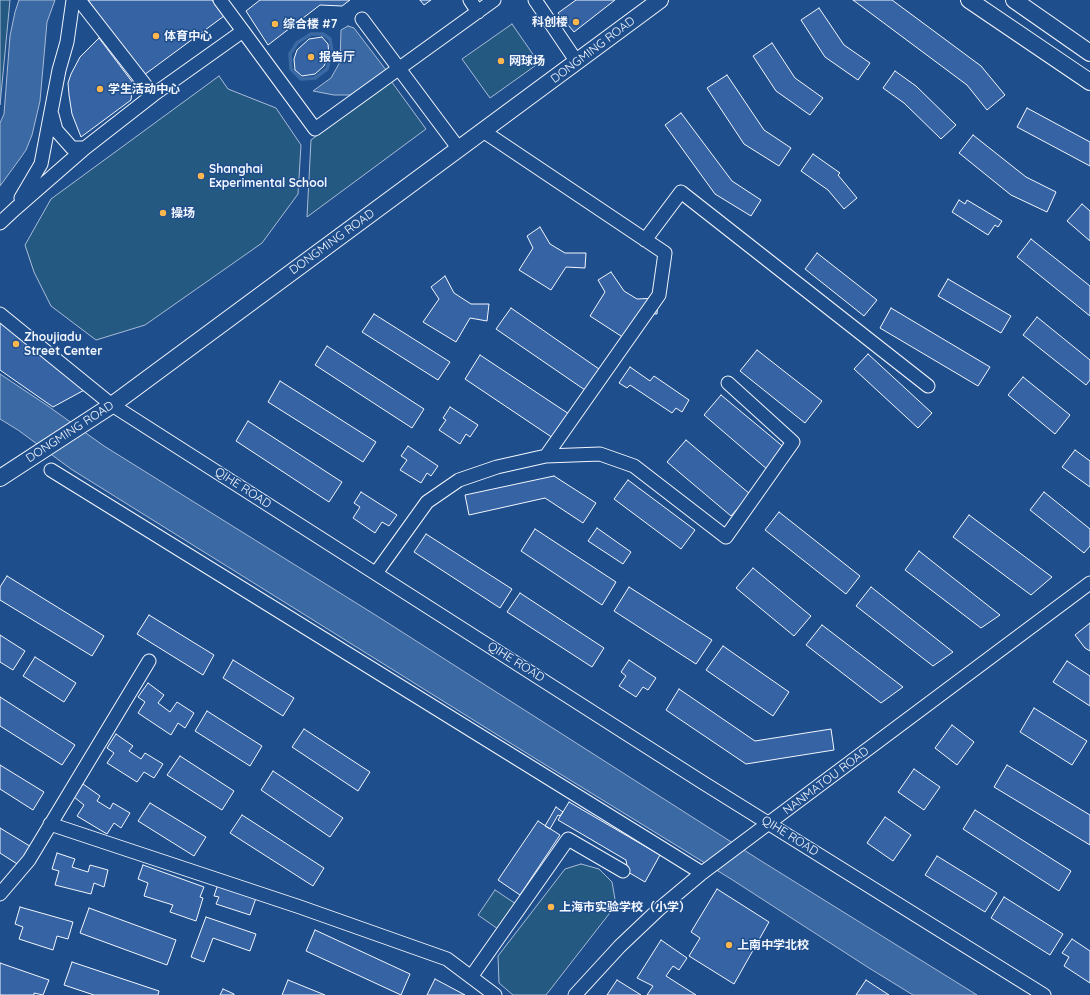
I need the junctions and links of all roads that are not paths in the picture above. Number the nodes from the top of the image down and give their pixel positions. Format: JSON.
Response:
{"nodes":[{"id":1,"x":73,"y":0,"type":"edge"},
{"id":2,"x":79,"y":0,"type":"edge"},
{"id":3,"x":220,"y":0,"type":"edge"},
{"id":4,"x":470,"y":0,"type":"edge"},
{"id":5,"x":494,"y":0,"type":"edge"},
{"id":6,"x":660,"y":0,"type":"edge"},
{"id":7,"x":969,"y":0,"type":"edge"},
{"id":8,"x":1014,"y":0,"type":"edge"},
{"id":9,"x":539,"y":1,"type":"edge"},
{"id":10,"x":478,"y":12,"type":"junction"},
{"id":11,"x":362,"y":19,"type":"dead end"},
{"id":12,"x":243,"y":31,"type":"junction"},
{"id":13,"x":1090,"y":53,"type":"edge"},
{"id":14,"x":577,"y":62,"type":"junction"},
{"id":15,"x":399,"y":69,"type":"junction"},
{"id":16,"x":1090,"y":82,"type":"edge"},
{"id":17,"x":153,"y":95,"type":"junction"},
{"id":18,"x":52,"y":112,"type":"junction"},
{"id":19,"x":483,"y":131,"type":"junction"},
{"id":20,"x":85,"y":148,"type":"junction"},
{"id":21,"x":459,"y":150,"type":"junction"},
{"id":22,"x":15,"y":209,"type":"junction"},
{"id":23,"x":0,"y":223,"type":"edge"},
{"id":24,"x":645,"y":240,"type":"junction"},
{"id":25,"x":0,"y":314,"type":"edge"},
{"id":26,"x":728,"y":383,"type":"dead end"},
{"id":27,"x":928,"y":386,"type":"dead end"},
{"id":28,"x":112,"y":405,"type":"junction"},
{"id":29,"x":546,"y":456,"type":"junction"},
{"id":30,"x":51,"y":470,"type":"dead end"},
{"id":31,"x":0,"y":478,"type":"edge"},
{"id":32,"x":376,"y":573,"type":"junction"},
{"id":33,"x":1090,"y":583,"type":"edge"},
{"id":34,"x":149,"y":661,"type":"dead end"},
{"id":35,"x":50,"y":824,"type":"junction"},
{"id":36,"x":770,"y":824,"type":"junction"},
{"id":37,"x":623,"y":871,"type":"dead end"},
{"id":38,"x":702,"y":874,"type":"junction"},
{"id":39,"x":0,"y":894,"type":"edge"},
{"id":40,"x":471,"y":977,"type":"junction"},
{"id":41,"x":495,"y":995,"type":"edge"},
{"id":42,"x":575,"y":995,"type":"edge"},
{"id":43,"x":1044,"y":995,"type":"edge"}],
"edges":[{"from":1,"to":18,"type":"street"},
{"from":2,"to":17,"type":"street"},
{"from":3,"to":12,"type":"street"},
{"from":4,"to":10,"type":"street"},
{"from":5,"to":10,"type":"street"},
{"from":6,"to":14,"type":"main road","name":"DONGMING ROAD"},
{"from":7,"to":16,"type":"main road"},
{"from":8,"to":13,"type":"main road"},
{"from":9,"to":14,"type":"street"},
{"from":10,"to":15,"type":"street"},
{"from":11,"to":15,"type":"street"},
{"from":12,"to":15,"type":"street"},
{"from":12,"to":17,"type":"street"},
{"from":14,"to":19,"type":"main road","name":"DONGMING ROAD"},
{"from":15,"to":21,"type":"street"},
{"from":17,"to":20,"type":"street"},
{"from":18,"to":20,"type":"street"},
{"from":18,"to":22,"type":"street"},
{"from":19,"to":21,"type":"main road","name":"DONGMING ROAD"},
{"from":19,"to":24,"type":"street"},
{"from":20,"to":22,"type":"street"},
{"from":21,"to":28,"type":"main road","name":"DONGMING ROAD"},
{"from":22,"to":23,"type":"street"},
{"from":24,"to":27,"type":"street"},
{"from":24,"to":29,"type":"street"},
{"from":25,"to":28,"type":"street","name":"QIHE ROAD"},
{"from":26,"to":29,"type":"street"},
{"from":28,"to":31,"type":"main road","name":"DONGMING ROAD"},
{"from":28,"to":32,"type":"street","name":"QIHE ROAD"},
{"from":29,"to":32,"type":"street"},
{"from":30,"to":38,"type":"street"},
{"from":32,"to":36,"type":"street","name":"QIHE ROAD"},
{"from":33,"to":36,"type":"street","name":"NANMATOU ROAD"},
{"from":34,"to":35,"type":"street"},
{"from":35,"to":39,"type":"street"},
{"from":35,"to":40,"type":"street"},
{"from":36,"to":38,"type":"street","name":"NANMATOU ROAD"},
{"from":36,"to":43,"type":"street","name":"QIHE ROAD"},
{"from":37,"to":40,"type":"street"},
{"from":38,"to":42,"type":"street","name":"NANMATOU ROAD"},
{"from":40,"to":41,"type":"street"}]}
